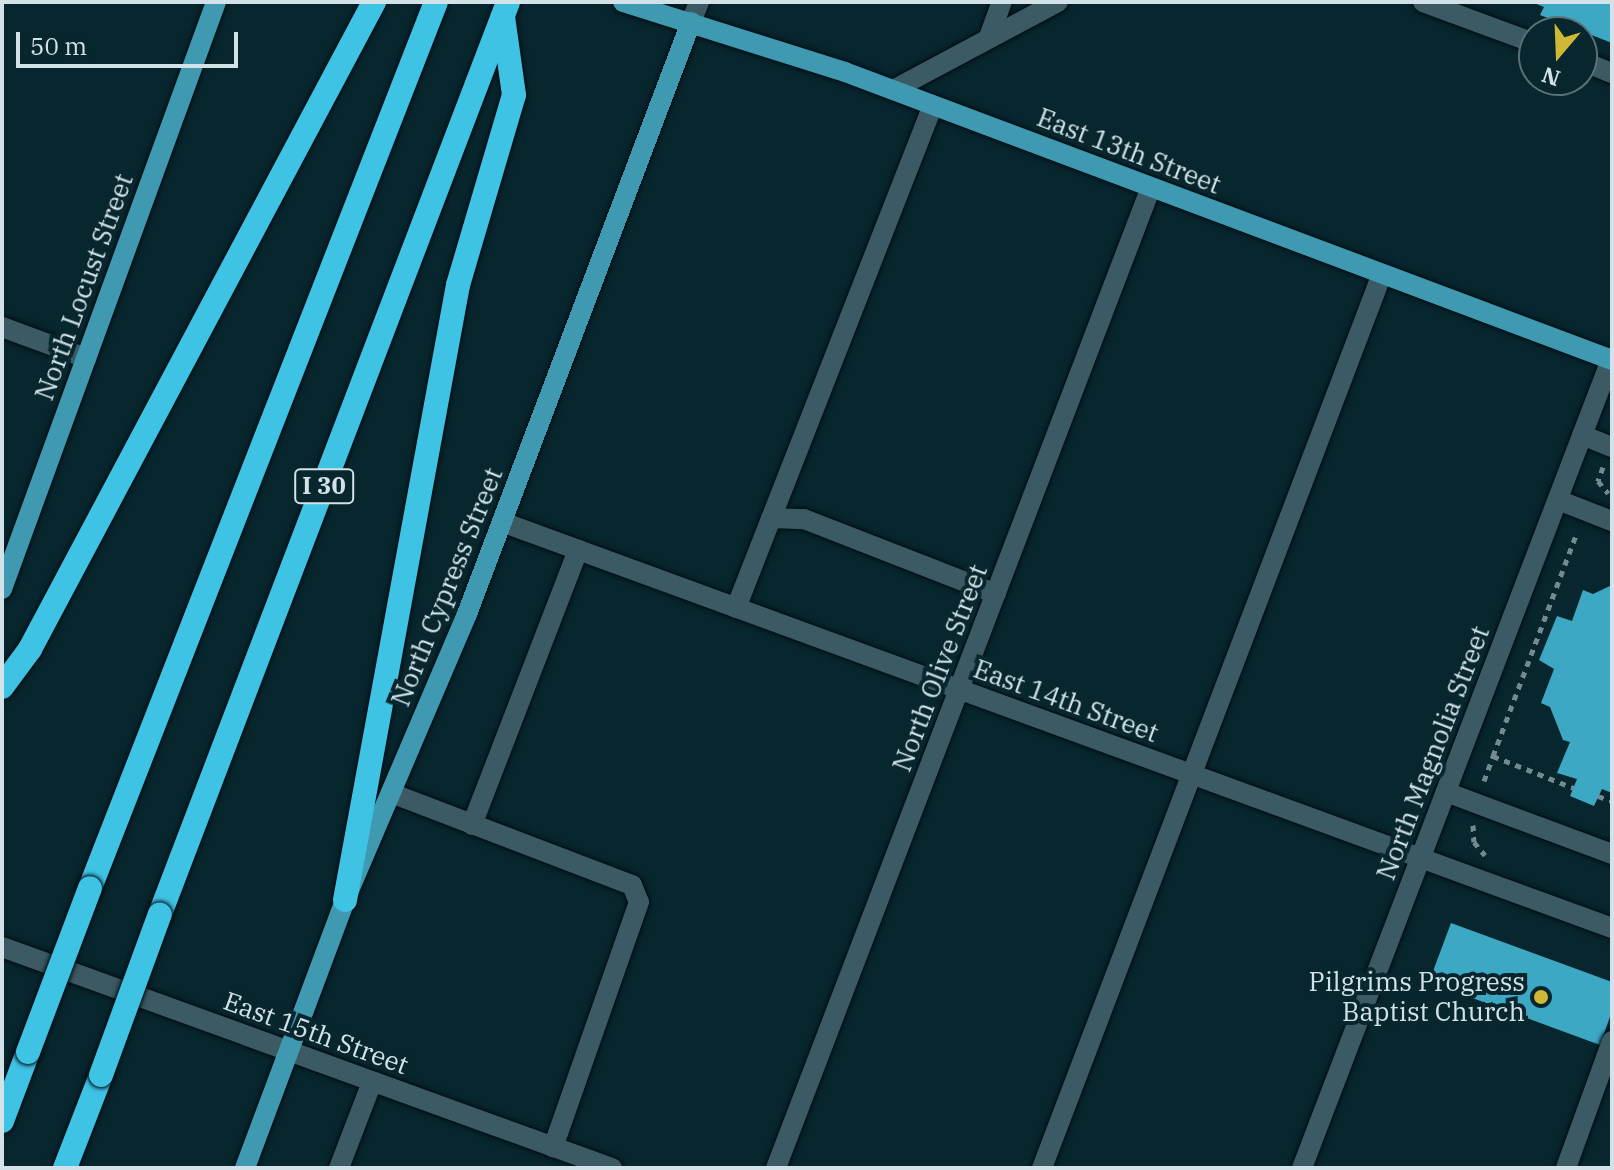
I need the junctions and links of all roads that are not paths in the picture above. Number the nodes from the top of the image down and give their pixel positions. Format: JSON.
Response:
{"nodes":[{"id":1,"x":216,"y":2,"type":"edge"},
{"id":2,"x":436,"y":2,"type":"edge"},
{"id":3,"x":623,"y":2,"type":"edge"},
{"id":4,"x":699,"y":2,"type":"edge"},
{"id":5,"x":1002,"y":2,"type":"edge"},
{"id":6,"x":1058,"y":2,"type":"edge"},
{"id":7,"x":1423,"y":2,"type":"edge"},
{"id":8,"x":505,"y":8,"type":"edge"},
{"id":9,"x":368,"y":13,"type":"edge"},
{"id":10,"x":691,"y":22,"type":"junction"},
{"id":11,"x":989,"y":37,"type":"junction"},
{"id":12,"x":1518,"y":37,"type":"edge"},
{"id":13,"x":499,"y":61,"type":"junction"},
{"id":14,"x":893,"y":90,"type":"junction"},
{"id":15,"x":933,"y":105,"type":"junction"},
{"id":16,"x":1151,"y":187,"type":"junction"},
{"id":17,"x":1382,"y":274,"type":"junction"},
{"id":18,"x":2,"y":327,"type":"edge"},
{"id":19,"x":86,"y":358,"type":"junction"},
{"id":20,"x":1612,"y":359,"type":"edge"},
{"id":21,"x":1582,"y":435,"type":"junction"},
{"id":22,"x":1612,"y":447,"type":"edge"},
{"id":23,"x":1558,"y":500,"type":"junction"},
{"id":24,"x":771,"y":518,"type":"junction"},
{"id":25,"x":1612,"y":521,"type":"edge"},
{"id":26,"x":502,"y":522,"type":"junction"},
{"id":27,"x":578,"y":550,"type":"junction"},
{"id":28,"x":2,"y":589,"type":"edge"},
{"id":29,"x":996,"y":594,"type":"junction"},
{"id":30,"x":736,"y":608,"type":"junction"},
{"id":31,"x":2,"y":687,"type":"edge"},
{"id":32,"x":959,"y":689,"type":"junction"},
{"id":33,"x":1192,"y":774,"type":"junction"},
{"id":34,"x":1446,"y":792,"type":"junction"},
{"id":35,"x":391,"y":793,"type":"junction"},
{"id":36,"x":472,"y":825,"type":"junction"},
{"id":37,"x":1612,"y":854,"type":"edge"},
{"id":38,"x":1420,"y":858,"type":"junction"},
{"id":39,"x":345,"y":900,"type":"junction"},
{"id":40,"x":1612,"y":928,"type":"edge"},
{"id":41,"x":2,"y":947,"type":"edge"},
{"id":42,"x":1612,"y":1041,"type":"edge"},
{"id":43,"x":288,"y":1051,"type":"junction"},
{"id":44,"x":372,"y":1082,"type":"junction"},
{"id":45,"x":2,"y":1121,"type":"edge"},
{"id":46,"x":553,"y":1147,"type":"junction"},
{"id":47,"x":65,"y":1168,"type":"edge"},
{"id":48,"x":245,"y":1168,"type":"edge"},
{"id":49,"x":339,"y":1168,"type":"edge"},
{"id":50,"x":612,"y":1168,"type":"edge"},
{"id":51,"x":776,"y":1168,"type":"edge"},
{"id":52,"x":1042,"y":1168,"type":"edge"},
{"id":53,"x":1302,"y":1168,"type":"edge"},
{"id":54,"x":1566,"y":1168,"type":"edge"}],
"edges":[{"from":1,"to":19,"type":"main road","name":"North Locust Street"},
{"from":2,"to":45,"type":"highway","number":"I 30","bridge":true},
{"from":3,"to":10,"type":"main road","name":"East 13th Street"},
{"from":4,"to":10,"type":"street"},
{"from":5,"to":11,"type":"street"},
{"from":6,"to":11,"type":"street"},
{"from":7,"to":12,"type":"street"},
{"from":8,"to":13,"type":"highway","number":"I 30"},
{"from":9,"to":31,"type":"highway"},
{"from":10,"to":14,"type":"main road","name":"East 13th Street"},
{"from":10,"to":26,"type":"main road","name":"North Cypress Street"},
{"from":11,"to":14,"type":"street"},
{"from":13,"to":39,"type":"highway"},
{"from":13,"to":47,"type":"highway","number":"I 30","bridge":true},
{"from":14,"to":15,"type":"main road","name":"East 13th Street"},
{"from":15,"to":16,"type":"main road","name":"East 13th Street"},
{"from":15,"to":24,"type":"street"},
{"from":16,"to":17,"type":"main road","name":"East 13th Street"},
{"from":16,"to":29,"type":"street","name":"North Olive Street"},
{"from":17,"to":20,"type":"main road","name":"East 13th Street"},
{"from":17,"to":33,"type":"street"},
{"from":18,"to":19,"type":"street"},
{"from":19,"to":28,"type":"main road","name":"North Locust Street"},
{"from":20,"to":21,"type":"street","name":"North Magnolia Street"},
{"from":21,"to":22,"type":"street"},
{"from":21,"to":23,"type":"street","name":"North Magnolia Street"},
{"from":23,"to":25,"type":"street"},
{"from":23,"to":34,"type":"street","name":"North Magnolia Street"},
{"from":24,"to":29,"type":"street"},
{"from":24,"to":30,"type":"street"},
{"from":26,"to":27,"type":"street","name":"East 14th Street"},
{"from":26,"to":35,"type":"main road","name":"North Cypress Street"},
{"from":27,"to":30,"type":"street","name":"East 14th Street"},
{"from":27,"to":36,"type":"street"},
{"from":29,"to":32,"type":"street","name":"North Olive Street"},
{"from":30,"to":32,"type":"street","name":"East 14th Street"},
{"from":32,"to":33,"type":"street","name":"East 14th Street"},
{"from":32,"to":51,"type":"street","name":"North Olive Street"},
{"from":33,"to":38,"type":"street","name":"East 14th Street"},
{"from":33,"to":52,"type":"street"},
{"from":34,"to":37,"type":"street"},
{"from":34,"to":38,"type":"street","name":"North Magnolia Street"},
{"from":35,"to":36,"type":"street"},
{"from":35,"to":39,"type":"main road","name":"North Cypress Street"},
{"from":36,"to":46,"type":"street"},
{"from":38,"to":40,"type":"street","name":"East 14th Street"},
{"from":38,"to":53,"type":"street","name":"North Magnolia Street"},
{"from":39,"to":43,"type":"main road","name":"North Cypress Street"},
{"from":41,"to":43,"type":"street","name":"East 15th Street"},
{"from":42,"to":54,"type":"street"},
{"from":43,"to":44,"type":"street","name":"East 15th Street"},
{"from":43,"to":48,"type":"main road","name":"North Cypress Street"},
{"from":44,"to":46,"type":"street","name":"East 15th Street"},
{"from":44,"to":49,"type":"street"},
{"from":46,"to":50,"type":"street","name":"East 15th Street"}]}
